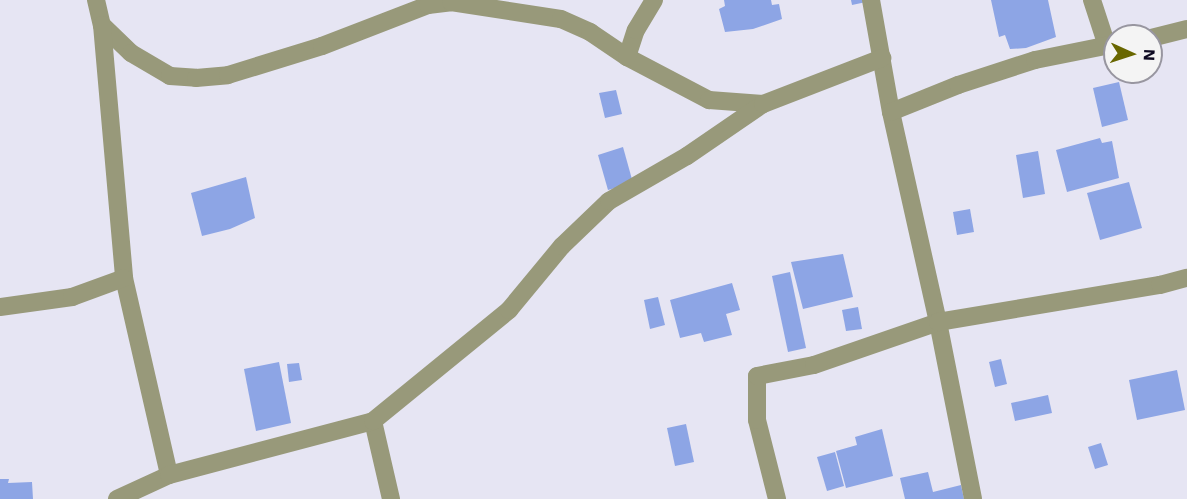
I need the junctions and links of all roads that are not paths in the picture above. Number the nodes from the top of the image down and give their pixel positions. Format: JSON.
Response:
{"nodes":[{"id":1,"x":96,"y":0,"type":"edge"},
{"id":2,"x":654,"y":0,"type":"edge"},
{"id":3,"x":871,"y":0,"type":"edge"},
{"id":4,"x":1092,"y":0,"type":"edge"},
{"id":5,"x":102,"y":25,"type":"junction"},
{"id":6,"x":1103,"y":26,"type":"edge"},
{"id":7,"x":1187,"y":29,"type":"edge"},
{"id":8,"x":1163,"y":35,"type":"edge"},
{"id":9,"x":1103,"y":47,"type":"edge"},
{"id":10,"x":627,"y":57,"type":"junction"},
{"id":11,"x":882,"y":58,"type":"junction"},
{"id":12,"x":764,"y":104,"type":"junction"},
{"id":13,"x":891,"y":112,"type":"junction"},
{"id":14,"x":124,"y":278,"type":"junction"},
{"id":15,"x":1187,"y":278,"type":"edge"},
{"id":16,"x":0,"y":307,"type":"edge"},
{"id":17,"x":938,"y":322,"type":"junction"},
{"id":18,"x":373,"y":421,"type":"junction"},
{"id":19,"x":169,"y":475,"type":"junction"},
{"id":20,"x":117,"y":499,"type":"edge"},
{"id":21,"x":391,"y":499,"type":"edge"},
{"id":22,"x":777,"y":499,"type":"edge"},
{"id":23,"x":973,"y":499,"type":"edge"}],
"edges":[{"from":1,"to":5,"type":"street"},
{"from":2,"to":10,"type":"street"},
{"from":3,"to":11,"type":"street"},
{"from":4,"to":6,"type":"street"},
{"from":5,"to":10,"type":"street"},
{"from":5,"to":14,"type":"street"},
{"from":7,"to":8,"type":"street"},
{"from":9,"to":13,"type":"street"},
{"from":10,"to":12,"type":"street"},
{"from":11,"to":12,"type":"street"},
{"from":11,"to":13,"type":"street"},
{"from":12,"to":18,"type":"street"},
{"from":13,"to":17,"type":"street"},
{"from":14,"to":16,"type":"street"},
{"from":14,"to":19,"type":"street"},
{"from":15,"to":17,"type":"street"},
{"from":17,"to":22,"type":"street"},
{"from":17,"to":23,"type":"street"},
{"from":18,"to":19,"type":"street"},
{"from":18,"to":21,"type":"street"},
{"from":19,"to":20,"type":"street"}]}
